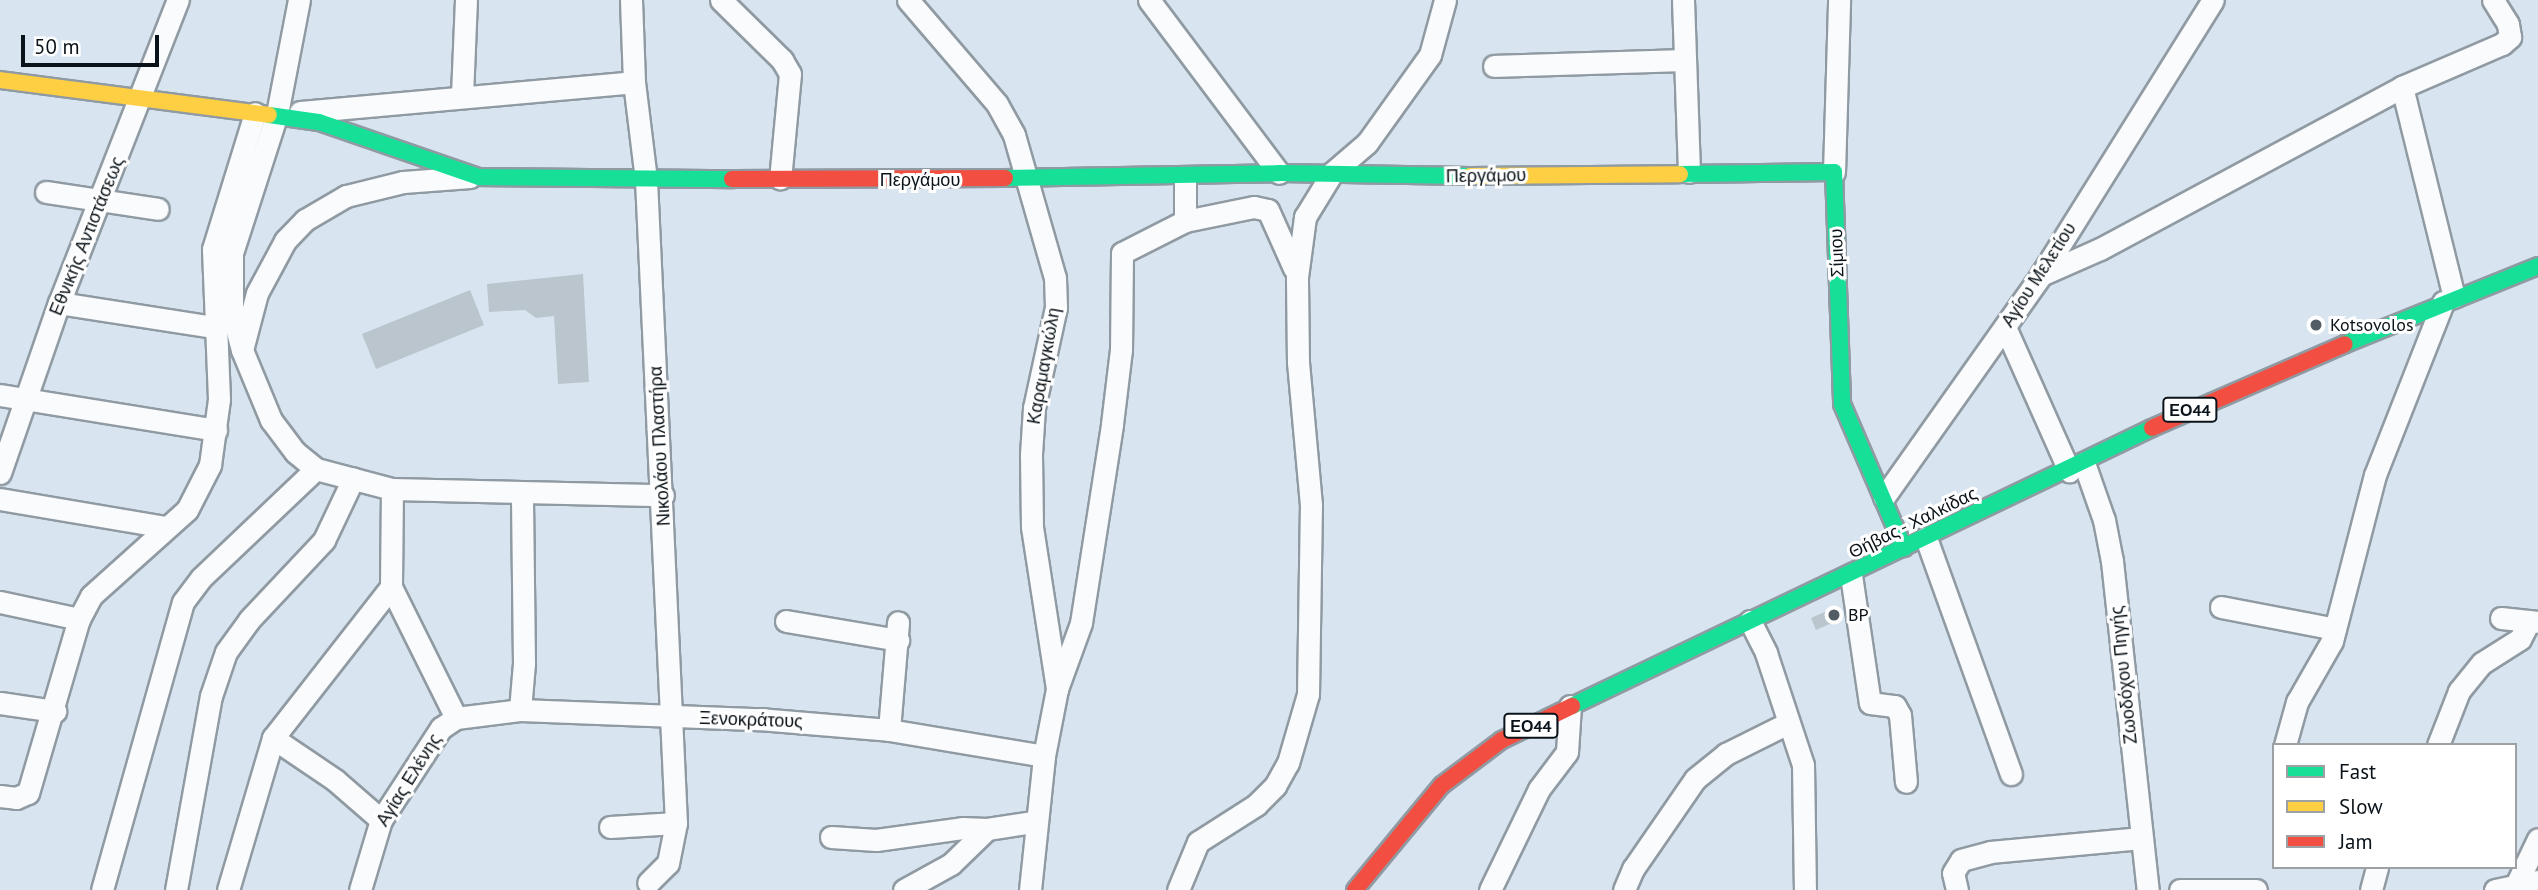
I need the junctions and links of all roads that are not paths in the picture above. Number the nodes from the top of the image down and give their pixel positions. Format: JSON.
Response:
{"nodes":[{"id":1,"x":178,"y":0,"type":"edge"},
{"id":2,"x":299,"y":0,"type":"edge"},
{"id":3,"x":466,"y":0,"type":"edge"},
{"id":4,"x":631,"y":0,"type":"edge"},
{"id":5,"x":721,"y":0,"type":"edge"},
{"id":6,"x":908,"y":0,"type":"edge"},
{"id":7,"x":1149,"y":0,"type":"edge"},
{"id":8,"x":1446,"y":0,"type":"edge"},
{"id":9,"x":1683,"y":0,"type":"edge"},
{"id":10,"x":1839,"y":0,"type":"edge"},
{"id":11,"x":2213,"y":0,"type":"edge"},
{"id":12,"x":2493,"y":0,"type":"edge"},
{"id":13,"x":1682,"y":60,"type":"junction"},
{"id":14,"x":1494,"y":66,"type":"dead end"},
{"id":15,"x":0,"y":80,"type":"edge"},
{"id":16,"x":634,"y":82,"type":"junction"},
{"id":17,"x":2402,"y":87,"type":"junction"},
{"id":18,"x":461,"y":95,"type":"junction"},
{"id":19,"x":143,"y":96,"type":"junction"},
{"id":20,"x":255,"y":113,"type":"junction"},
{"id":21,"x":277,"y":114,"type":"junction"},
{"id":22,"x":1689,"y":172,"type":"junction"},
{"id":23,"x":1834,"y":172,"type":"junction"},
{"id":24,"x":1279,"y":173,"type":"junction"},
{"id":25,"x":1332,"y":173,"type":"junction"},
{"id":26,"x":479,"y":177,"type":"junction"},
{"id":27,"x":1185,"y":177,"type":"junction"},
{"id":28,"x":780,"y":179,"type":"junction"},
{"id":29,"x":1030,"y":179,"type":"junction"},
{"id":30,"x":646,"y":180,"type":"junction"},
{"id":31,"x":46,"y":192,"type":"dead end"},
{"id":32,"x":103,"y":200,"type":"junction"},
{"id":33,"x":158,"y":209,"type":"dead end"},
{"id":34,"x":1185,"y":221,"type":"junction"},
{"id":35,"x":2538,"y":266,"type":"edge"},
{"id":36,"x":2041,"y":275,"type":"junction"},
{"id":37,"x":1297,"y":277,"type":"junction"},
{"id":38,"x":2449,"y":300,"type":"junction"},
{"id":39,"x":60,"y":303,"type":"junction"},
{"id":40,"x":215,"y":327,"type":"junction"},
{"id":41,"x":2005,"y":327,"type":"junction"},
{"id":42,"x":242,"y":350,"type":"junction"},
{"id":43,"x":0,"y":395,"type":"edge"},
{"id":44,"x":25,"y":399,"type":"junction"},
{"id":45,"x":216,"y":430,"type":"junction"},
{"id":46,"x":2076,"y":467,"type":"junction"},
{"id":47,"x":317,"y":470,"type":"junction"},
{"id":48,"x":0,"y":473,"type":"edge"},
{"id":49,"x":353,"y":479,"type":"junction"},
{"id":50,"x":392,"y":489,"type":"junction"},
{"id":51,"x":522,"y":492,"type":"junction"},
{"id":52,"x":663,"y":495,"type":"junction"},
{"id":53,"x":1884,"y":497,"type":"junction"},
{"id":54,"x":0,"y":499,"type":"edge"},
{"id":55,"x":166,"y":527,"type":"junction"},
{"id":56,"x":1926,"y":538,"type":"junction"},
{"id":57,"x":1904,"y":548,"type":"junction"},
{"id":58,"x":1851,"y":575,"type":"junction"},
{"id":59,"x":391,"y":587,"type":"junction"},
{"id":60,"x":0,"y":602,"type":"edge"},
{"id":61,"x":2221,"y":607,"type":"dead end"},
{"id":62,"x":2501,"y":618,"type":"dead end"},
{"id":63,"x":79,"y":619,"type":"junction"},
{"id":64,"x":786,"y":621,"type":"dead end"},
{"id":65,"x":1750,"y":621,"type":"junction"},
{"id":66,"x":2534,"y":621,"type":"edge"},
{"id":67,"x":2335,"y":629,"type":"junction"},
{"id":68,"x":1057,"y":689,"type":"junction"},
{"id":69,"x":0,"y":703,"type":"edge"},
{"id":70,"x":1570,"y":706,"type":"junction"},
{"id":71,"x":520,"y":710,"type":"junction"},
{"id":72,"x":55,"y":712,"type":"junction"},
{"id":73,"x":668,"y":717,"type":"junction"},
{"id":74,"x":456,"y":718,"type":"junction"},
{"id":75,"x":1786,"y":724,"type":"junction"},
{"id":76,"x":890,"y":730,"type":"junction"},
{"id":77,"x":273,"y":738,"type":"junction"},
{"id":78,"x":2286,"y":743,"type":"edge"},
{"id":79,"x":2439,"y":743,"type":"edge"},
{"id":80,"x":1044,"y":756,"type":"junction"},
{"id":81,"x":2011,"y":774,"type":"dead end"},
{"id":82,"x":1906,"y":782,"type":"dead end"},
{"id":83,"x":0,"y":796,"type":"edge"},
{"id":84,"x":381,"y":820,"type":"junction"},
{"id":85,"x":1033,"y":822,"type":"junction"},
{"id":86,"x":676,"y":823,"type":"junction"},
{"id":87,"x":610,"y":827,"type":"dead end"},
{"id":88,"x":987,"y":830,"type":"junction"},
{"id":89,"x":831,"y":837,"type":"dead end"},
{"id":90,"x":2141,"y":838,"type":"junction"},
{"id":91,"x":2538,"y":839,"type":"edge"},
{"id":92,"x":2376,"y":869,"type":"edge"},
{"id":93,"x":2538,"y":881,"type":"edge"},
{"id":94,"x":648,"y":883,"type":"dead end"},
{"id":95,"x":2505,"y":888,"type":"edge"},
{"id":96,"x":102,"y":890,"type":"edge"},
{"id":97,"x":176,"y":890,"type":"edge"},
{"id":98,"x":228,"y":890,"type":"edge"},
{"id":99,"x":360,"y":890,"type":"edge"},
{"id":100,"x":904,"y":890,"type":"edge"},
{"id":101,"x":1030,"y":890,"type":"edge"},
{"id":102,"x":1178,"y":890,"type":"edge"},
{"id":103,"x":1355,"y":890,"type":"edge"},
{"id":104,"x":1490,"y":890,"type":"edge"},
{"id":105,"x":1625,"y":890,"type":"edge"},
{"id":106,"x":1805,"y":890,"type":"edge"},
{"id":107,"x":1957,"y":890,"type":"edge"},
{"id":108,"x":2148,"y":890,"type":"edge"},
{"id":109,"x":2180,"y":890,"type":"edge"},
{"id":110,"x":2256,"y":890,"type":"edge"},
{"id":111,"x":2371,"y":890,"type":"edge"}],
"edges":[{"from":1,"to":19,"type":"street","name":"Εθνικής Αντιστάσεως"},
{"from":2,"to":21,"type":"street"},
{"from":3,"to":18,"type":"street"},
{"from":4,"to":16,"type":"street","name":"Νικολάου Πλαστήρα"},
{"from":5,"to":28,"type":"street"},
{"from":6,"to":29,"type":"street","name":"Καραμαγκιώλη"},
{"from":7,"to":24,"type":"street"},
{"from":8,"to":25,"type":"street"},
{"from":9,"to":13,"type":"street"},
{"from":10,"to":23,"type":"street","name":"Σίμιου"},
{"from":11,"to":36,"type":"street","name":"Αγίου Μελετίου"},
{"from":12,"to":17,"type":"street"},
{"from":13,"to":14,"type":"street"},
{"from":13,"to":22,"type":"street"},
{"from":15,"to":19,"type":"street"},
{"from":16,"to":18,"type":"street"},
{"from":16,"to":30,"type":"street","name":"Νικολάου Πλαστήρα"},
{"from":17,"to":36,"type":"street"},
{"from":17,"to":38,"type":"street"},
{"from":18,"to":21,"type":"street"},
{"from":19,"to":20,"type":"street"},
{"from":19,"to":32,"type":"street","name":"Εθνικής Αντιστάσεως"},
{"from":20,"to":21,"type":"street"},
{"from":20,"to":40,"type":"street"},
{"from":21,"to":26,"type":"street"},
{"from":21,"to":42,"type":"street"},
{"from":22,"to":23,"type":"street","name":"Περγάμου"},
{"from":22,"to":25,"type":"street","name":"Περγάμου"},
{"from":23,"to":53,"type":"street","name":"Σίμιου"},
{"from":24,"to":25,"type":"street","name":"Περγάμου"},
{"from":24,"to":27,"type":"street","name":"Περγάμου"},
{"from":25,"to":37,"type":"street"},
{"from":26,"to":30,"type":"street","name":"Περγάμου"},
{"from":26,"to":42,"type":"street","name":"Περγάμου"},
{"from":27,"to":29,"type":"street","name":"Περγάμου"},
{"from":27,"to":34,"type":"street"},
{"from":28,"to":29,"type":"street","name":"Περγάμου"},
{"from":28,"to":30,"type":"street","name":"Περγάμου"},
{"from":29,"to":68,"type":"street","name":"Καραμαγκιώλη"},
{"from":30,"to":52,"type":"street","name":"Νικολάου Πλαστήρα"},
{"from":31,"to":32,"type":"street"},
{"from":32,"to":33,"type":"street"},
{"from":32,"to":39,"type":"street","name":"Εθνικής Αντιστάσεως"},
{"from":34,"to":37,"type":"street"},
{"from":34,"to":68,"type":"street"},
{"from":35,"to":38,"type":"street","name":"Θήβας - Χαλκίδας","number":"ΕΟ44"},
{"from":36,"to":41,"type":"street","name":"Αγίου Μελετίου"},
{"from":37,"to":102,"type":"street"},
{"from":38,"to":46,"type":"street","name":"Θήβας - Χαλκίδας","number":"ΕΟ44"},
{"from":38,"to":67,"type":"street"},
{"from":39,"to":40,"type":"street"},
{"from":39,"to":44,"type":"street","name":"Εθνικής Αντιστάσεως"},
{"from":40,"to":45,"type":"street"},
{"from":41,"to":46,"type":"street","name":"Ζωοδόχου Πηγής"},
{"from":41,"to":53,"type":"street","name":"Αγίου Μελετίου"},
{"from":42,"to":47,"type":"street"},
{"from":43,"to":44,"type":"street"},
{"from":44,"to":45,"type":"street"},
{"from":44,"to":48,"type":"street","name":"Εθνικής Αντιστάσεως"},
{"from":45,"to":55,"type":"street"},
{"from":46,"to":56,"type":"street","name":"Θήβας - Χαλκίδας","number":"ΕΟ44"},
{"from":46,"to":90,"type":"street","name":"Ζωοδόχου Πηγής"},
{"from":47,"to":49,"type":"street"},
{"from":47,"to":96,"type":"street"},
{"from":49,"to":50,"type":"street"},
{"from":49,"to":97,"type":"street"},
{"from":50,"to":51,"type":"street"},
{"from":50,"to":59,"type":"street"},
{"from":51,"to":52,"type":"street"},
{"from":51,"to":71,"type":"street"},
{"from":52,"to":73,"type":"street","name":"Νικολάου Πλαστήρα"},
{"from":53,"to":57,"type":"street"},
{"from":54,"to":55,"type":"street"},
{"from":55,"to":63,"type":"street"},
{"from":56,"to":57,"type":"street","name":"Θήβας - Χαλκίδας","number":"ΕΟ44"},
{"from":56,"to":81,"type":"street"},
{"from":57,"to":58,"type":"street","name":"Θήβας - Χαλκίδας","number":"ΕΟ44"},
{"from":58,"to":65,"type":"street","name":"Θήβας - Χαλκίδας","number":"ΕΟ44"},
{"from":58,"to":82,"type":"street"},
{"from":59,"to":74,"type":"street"},
{"from":59,"to":77,"type":"street"},
{"from":60,"to":63,"type":"street"},
{"from":61,"to":67,"type":"street"},
{"from":62,"to":66,"type":"street"},
{"from":63,"to":72,"type":"street"},
{"from":64,"to":76,"type":"street"},
{"from":65,"to":70,"type":"street","name":"Θήβας - Χαλκίδας","number":"ΕΟ44"},
{"from":65,"to":75,"type":"street"},
{"from":66,"to":79,"type":"street"},
{"from":67,"to":78,"type":"street"},
{"from":68,"to":80,"type":"street"},
{"from":69,"to":72,"type":"street"},
{"from":70,"to":103,"type":"street","name":"Θήβας - Χαλκίδας","number":"ΕΟ44"},
{"from":70,"to":104,"type":"street"},
{"from":71,"to":73,"type":"street","name":"Ξενοκράτους"},
{"from":71,"to":74,"type":"street","name":"Ξενοκράτους"},
{"from":72,"to":83,"type":"street"},
{"from":73,"to":76,"type":"street","name":"Ξενοκράτους"},
{"from":73,"to":86,"type":"street","name":"Νικολάου Πλαστήρα"},
{"from":74,"to":84,"type":"street","name":"Αγίας Ελένης"},
{"from":75,"to":105,"type":"street"},
{"from":75,"to":106,"type":"street"},
{"from":76,"to":80,"type":"street","name":"Ξενοκράτους"},
{"from":77,"to":84,"type":"street"},
{"from":77,"to":98,"type":"street"},
{"from":80,"to":85,"type":"street"},
{"from":84,"to":99,"type":"street","name":"Αγίας Ελένης"},
{"from":85,"to":88,"type":"street"},
{"from":85,"to":101,"type":"street"},
{"from":86,"to":87,"type":"street"},
{"from":86,"to":94,"type":"street","name":"Νικολάου Πλαστήρα"},
{"from":88,"to":89,"type":"street"},
{"from":88,"to":100,"type":"street"},
{"from":90,"to":107,"type":"street"},
{"from":90,"to":108,"type":"street","name":"Ζωοδόχου Πηγής"},
{"from":91,"to":95,"type":"street"},
{"from":92,"to":111,"type":"street"},
{"from":93,"to":95,"type":"street"},
{"from":109,"to":110,"type":"street"}]}
